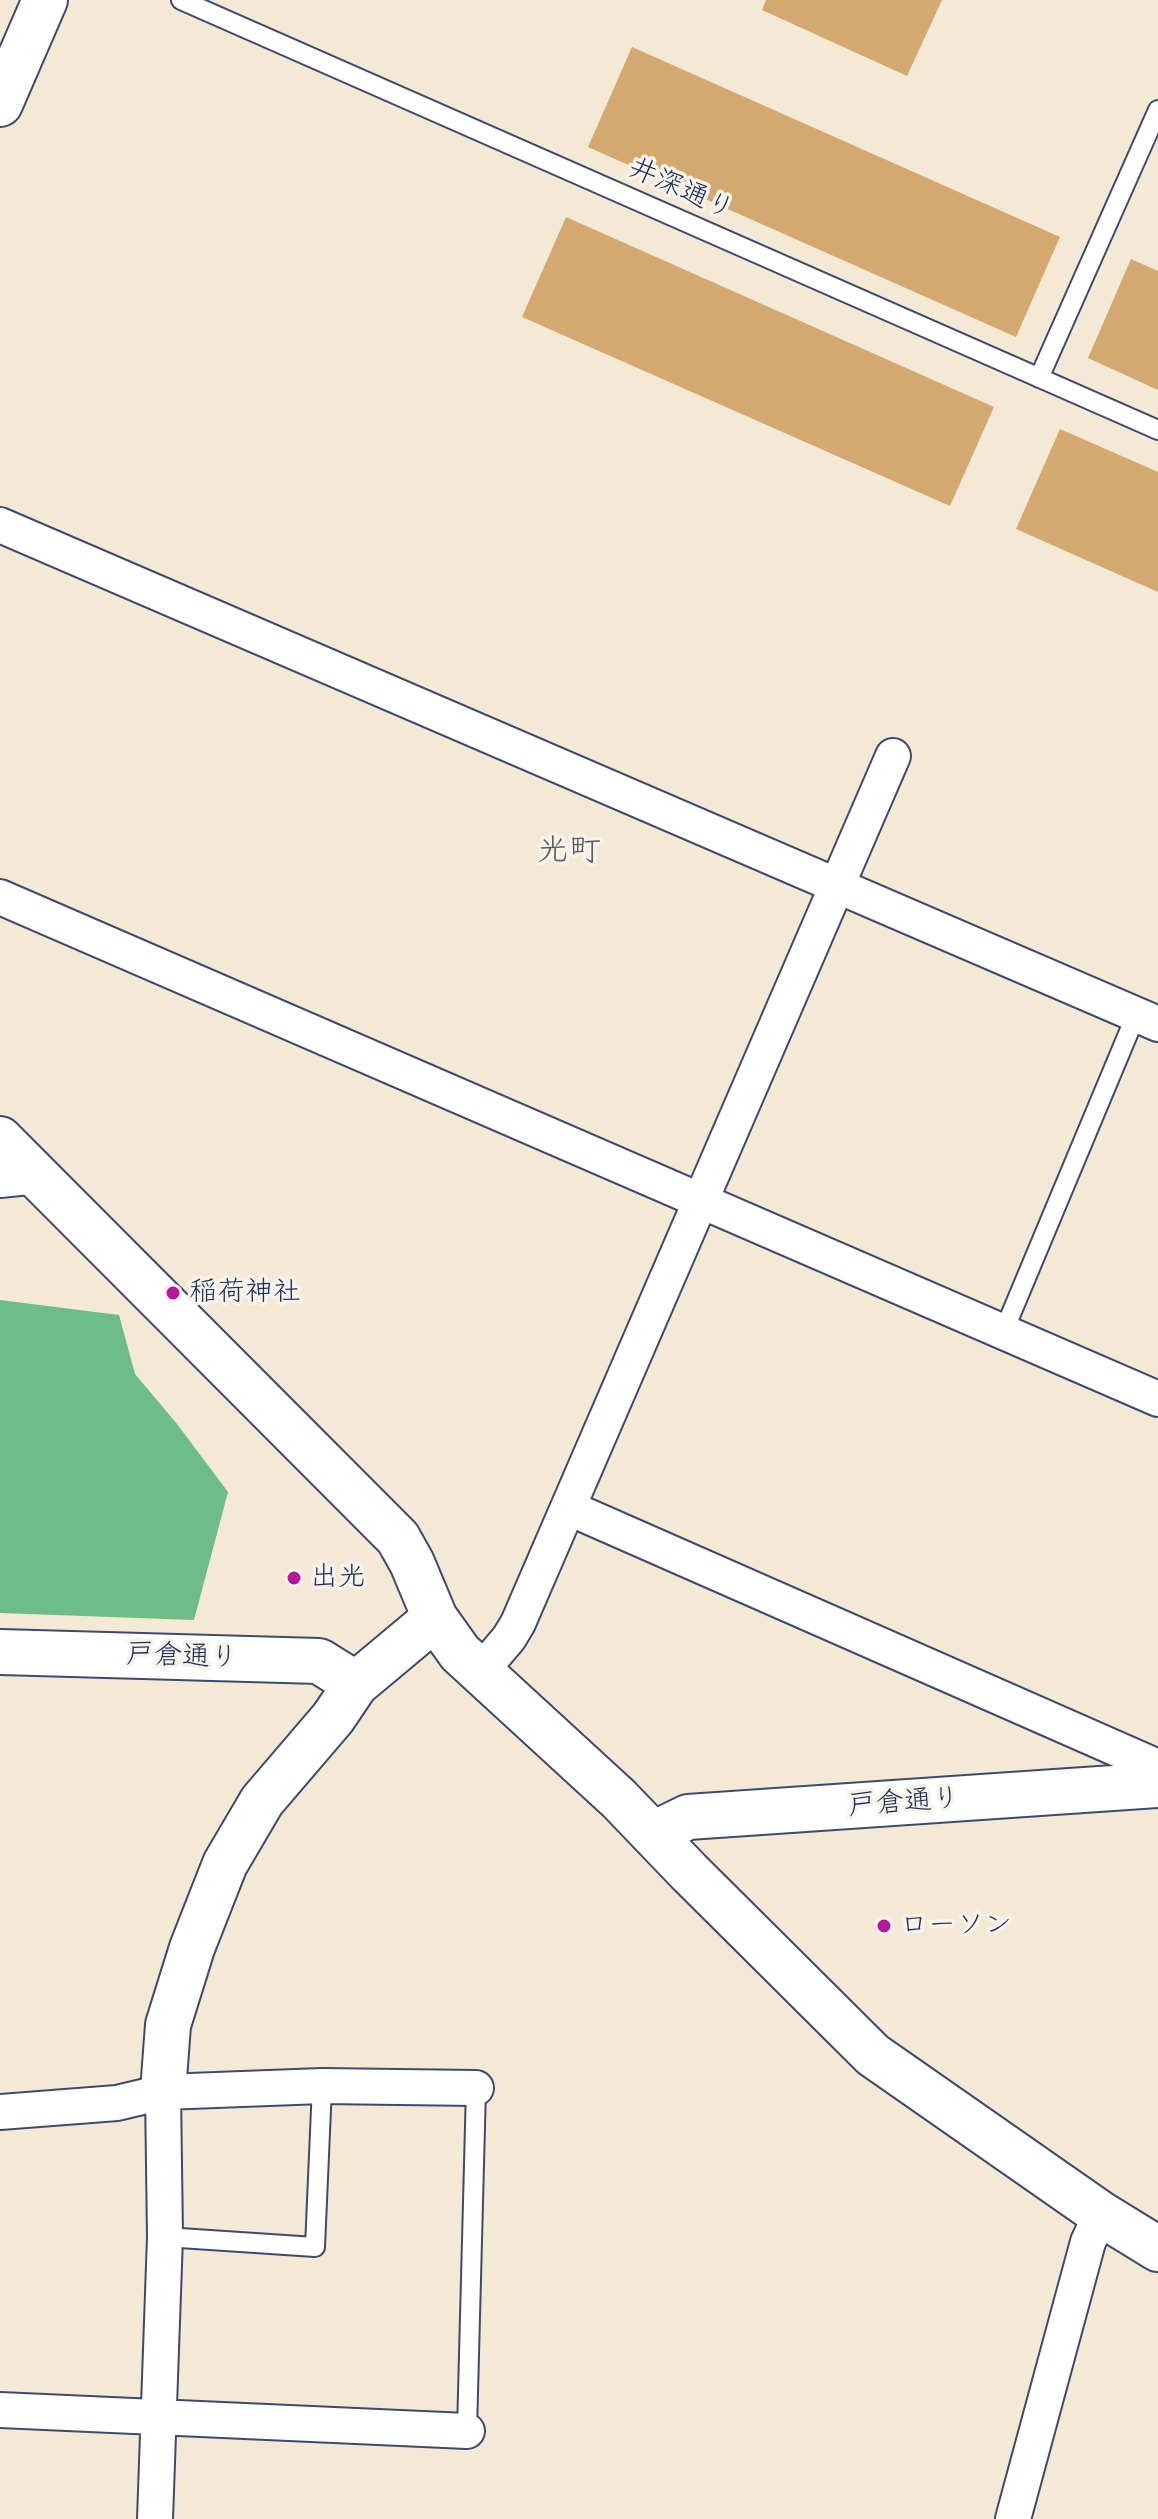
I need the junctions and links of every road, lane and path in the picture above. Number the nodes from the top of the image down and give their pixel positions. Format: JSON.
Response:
{"nodes":[{"id":1,"x":45,"y":0,"type":"edge"},
{"id":2,"x":181,"y":0,"type":"edge"},
{"id":3,"x":0,"y":104,"type":"edge"},
{"id":4,"x":1158,"y":110,"type":"edge"},
{"id":5,"x":1039,"y":378,"type":"junction"},
{"id":6,"x":1158,"y":430,"type":"edge"},
{"id":7,"x":0,"y":525,"type":"edge"},
{"id":8,"x":893,"y":756,"type":"dead end"},
{"id":9,"x":836,"y":885,"type":"junction"},
{"id":10,"x":0,"y":897,"type":"edge"},
{"id":11,"x":1147,"y":1019,"type":"edge"},
{"id":12,"x":0,"y":1139,"type":"edge"},
{"id":13,"x":19,"y":1178,"type":"edge"},
{"id":14,"x":702,"y":1203,"type":"junction"},
{"id":15,"x":1003,"y":1333,"type":"junction"},
{"id":16,"x":1158,"y":1399,"type":"edge"},
{"id":17,"x":569,"y":1508,"type":"junction"},
{"id":18,"x":435,"y":1618,"type":"junction"},
{"id":19,"x":0,"y":1652,"type":"edge"},
{"id":20,"x":481,"y":1671,"type":"junction"},
{"id":21,"x":356,"y":1684,"type":"junction"},
{"id":22,"x":1158,"y":1767,"type":"edge"},
{"id":23,"x":1158,"y":1785,"type":"edge"},
{"id":24,"x":653,"y":1834,"type":"junction"},
{"id":25,"x":322,"y":2086,"type":"junction"},
{"id":26,"x":476,"y":2088,"type":"joint"},
{"id":27,"x":163,"y":2092,"type":"junction"},
{"id":28,"x":0,"y":2112,"type":"edge"},
{"id":29,"x":1101,"y":2214,"type":"junction"},
{"id":30,"x":165,"y":2237,"type":"junction"},
{"id":31,"x":1158,"y":2249,"type":"edge"},
{"id":32,"x":0,"y":2410,"type":"edge"},
{"id":33,"x":160,"y":2418,"type":"junction"},
{"id":34,"x":467,"y":2431,"type":"joint"},
{"id":35,"x":155,"y":2519,"type":"edge"},
{"id":36,"x":1013,"y":2519,"type":"edge"}],
"edges":[{"from":1,"to":3,"type":"street"},
{"from":2,"to":5,"type":"lane","name":"井深通り"},
{"from":4,"to":5,"type":"lane"},
{"from":5,"to":6,"type":"lane","name":"井深通り"},
{"from":7,"to":9,"type":"street"},
{"from":8,"to":9,"type":"street"},
{"from":9,"to":11,"type":"street"},
{"from":9,"to":14,"type":"street"},
{"from":10,"to":14,"type":"street"},
{"from":11,"to":15,"type":"lane"},
{"from":12,"to":13,"type":"street"},
{"from":13,"to":18,"type":"street"},
{"from":14,"to":15,"type":"street"},
{"from":14,"to":17,"type":"street"},
{"from":15,"to":16,"type":"street"},
{"from":17,"to":20,"type":"street"},
{"from":17,"to":22,"type":"street"},
{"from":18,"to":20,"type":"street"},
{"from":18,"to":21,"type":"street"},
{"from":19,"to":21,"type":"street","name":"戸倉通り"},
{"from":20,"to":24,"type":"street"},
{"from":21,"to":27,"type":"street"},
{"from":23,"to":24,"type":"street","name":"戸倉通り"},
{"from":24,"to":29,"type":"street"},
{"from":25,"to":26,"type":"street"},
{"from":25,"to":27,"type":"street"},
{"from":25,"to":30,"type":"lane"},
{"from":26,"to":34,"type":"lane"},
{"from":27,"to":28,"type":"street"},
{"from":27,"to":30,"type":"street"},
{"from":29,"to":31,"type":"street"},
{"from":29,"to":36,"type":"street"},
{"from":30,"to":33,"type":"street"},
{"from":32,"to":33,"type":"street"},
{"from":33,"to":34,"type":"street"},
{"from":33,"to":35,"type":"street"}]}
